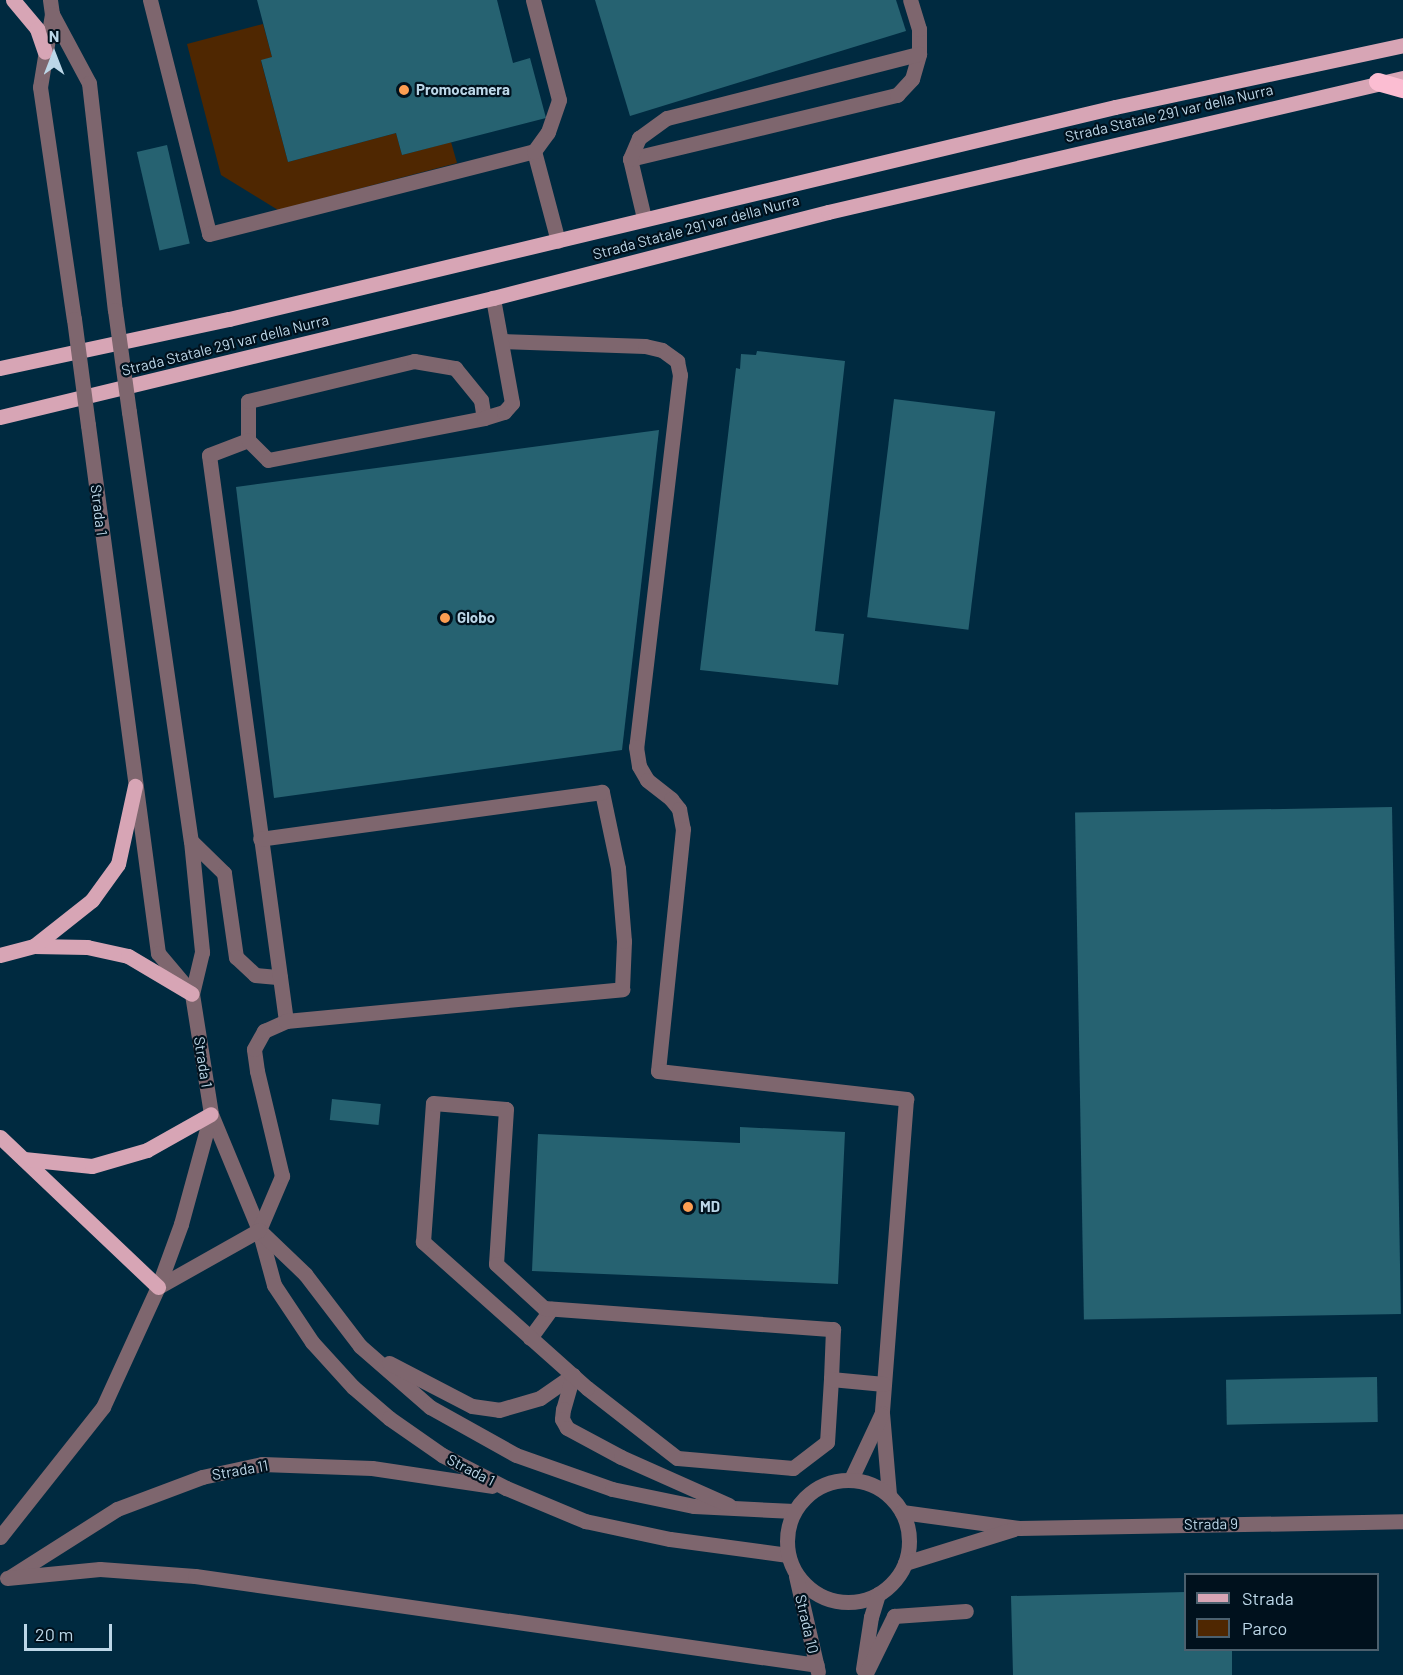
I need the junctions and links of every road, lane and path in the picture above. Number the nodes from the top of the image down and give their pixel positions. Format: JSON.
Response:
{"nodes":[{"id":1,"x":13,"y":0,"type":"edge"},
{"id":2,"x":150,"y":0,"type":"edge"},
{"id":3,"x":533,"y":0,"type":"edge"},
{"id":4,"x":909,"y":0,"type":"edge"},
{"id":5,"x":51,"y":7,"type":"edge"},
{"id":6,"x":1403,"y":45,"type":"edge"},
{"id":7,"x":45,"y":52,"type":"junction"},
{"id":8,"x":919,"y":54,"type":"junction"},
{"id":9,"x":1403,"y":78,"type":"edge"},
{"id":10,"x":1378,"y":82,"type":"junction"},
{"id":11,"x":1403,"y":89,"type":"edge"},
{"id":12,"x":534,"y":151,"type":"junction"},
{"id":13,"x":630,"y":159,"type":"junction"},
{"id":14,"x":644,"y":218,"type":"junction"},
{"id":15,"x":558,"y":241,"type":"junction"},
{"id":16,"x":493,"y":298,"type":"junction"},
{"id":17,"x":502,"y":341,"type":"junction"},
{"id":18,"x":0,"y":369,"type":"edge"},
{"id":19,"x":0,"y":417,"type":"edge"},
{"id":20,"x":484,"y":418,"type":"junction"},
{"id":21,"x":248,"y":440,"type":"junction"},
{"id":22,"x":135,"y":786,"type":"junction"},
{"id":23,"x":260,"y":839,"type":"junction"},
{"id":24,"x":191,"y":841,"type":"junction"},
{"id":25,"x":34,"y":946,"type":"junction"},
{"id":26,"x":0,"y":955,"type":"edge"},
{"id":27,"x":280,"y":977,"type":"junction"},
{"id":28,"x":192,"y":994,"type":"junction"},
{"id":29,"x":286,"y":1021,"type":"junction"},
{"id":30,"x":211,"y":1114,"type":"junction"},
{"id":31,"x":0,"y":1137,"type":"edge"},
{"id":32,"x":24,"y":1159,"type":"junction"},
{"id":33,"x":259,"y":1230,"type":"junction"},
{"id":34,"x":158,"y":1287,"type":"junction"},
{"id":35,"x":551,"y":1309,"type":"junction"},
{"id":36,"x":530,"y":1338,"type":"junction"},
{"id":37,"x":360,"y":1346,"type":"junction"},
{"id":38,"x":573,"y":1376,"type":"junction"},
{"id":39,"x":831,"y":1379,"type":"junction"},
{"id":40,"x":884,"y":1384,"type":"junction"},
{"id":41,"x":882,"y":1413,"type":"junction"},
{"id":42,"x":851,"y":1479,"type":"junction"},
{"id":43,"x":506,"y":1488,"type":"junction"},
{"id":44,"x":889,"y":1495,"type":"junction"},
{"id":45,"x":737,"y":1508,"type":"junction"},
{"id":46,"x":794,"y":1511,"type":"junction"},
{"id":47,"x":902,"y":1512,"type":"junction"},
{"id":48,"x":1403,"y":1521,"type":"edge"},
{"id":49,"x":1020,"y":1527,"type":"junction"},
{"id":50,"x":0,"y":1537,"type":"edge"},
{"id":51,"x":788,"y":1555,"type":"junction"},
{"id":52,"x":905,"y":1563,"type":"junction"},
{"id":53,"x":795,"y":1572,"type":"junction"},
{"id":54,"x":4,"y":1581,"type":"edge"},
{"id":55,"x":878,"y":1594,"type":"junction"},
{"id":56,"x":966,"y":1611,"type":"dead end"},
{"id":57,"x":818,"y":1670,"type":"edge"},
{"id":58,"x":864,"y":1675,"type":"edge"}],
"edges":[{"from":1,"to":7,"type":"main road"},
{"from":2,"to":12,"type":"street"},
{"from":3,"to":12,"type":"street"},
{"from":4,"to":8,"type":"street"},
{"from":5,"to":7,"type":"street","name":"Strada 1"},
{"from":5,"to":24,"type":"street","name":"Strada 1","bridge":true},
{"from":6,"to":14,"type":"main road","name":"Strada Statale 291 var della Nurra"},
{"from":7,"to":22,"type":"street","name":"Strada 1","bridge":true},
{"from":8,"to":13,"type":"street"},
{"from":8,"to":13,"type":"street"},
{"from":9,"to":10,"type":"main road","name":"Strada Statale 291 var della Nurra"},
{"from":10,"to":11,"type":"highway"},
{"from":10,"to":16,"type":"main road","name":"Strada Statale 291 var della Nurra"},
{"from":12,"to":15,"type":"street"},
{"from":13,"to":14,"type":"street"},
{"from":14,"to":15,"type":"main road","name":"Strada Statale 291 var della Nurra"},
{"from":15,"to":18,"type":"main road","name":"Strada Statale 291 var della Nurra"},
{"from":16,"to":17,"type":"street"},
{"from":16,"to":19,"type":"main road","name":"Strada Statale 291 var della Nurra"},
{"from":17,"to":20,"type":"street"},
{"from":17,"to":40,"type":"street"},
{"from":20,"to":21,"type":"street"},
{"from":20,"to":21,"type":"street"},
{"from":21,"to":23,"type":"street"},
{"from":22,"to":25,"type":"main road"},
{"from":22,"to":28,"type":"street","name":"Strada 1"},
{"from":23,"to":27,"type":"street"},
{"from":23,"to":29,"type":"street"},
{"from":24,"to":27,"type":"street"},
{"from":24,"to":28,"type":"street","name":"Strada 1"},
{"from":25,"to":26,"type":"main road"},
{"from":25,"to":28,"type":"main road"},
{"from":27,"to":29,"type":"street"},
{"from":28,"to":30,"type":"street","name":"Strada 1"},
{"from":29,"to":33,"type":"street"},
{"from":30,"to":32,"type":"main road"},
{"from":30,"to":33,"type":"street","name":"Strada 1"},
{"from":30,"to":34,"type":"street"},
{"from":31,"to":32,"type":"main road"},
{"from":32,"to":34,"type":"main road"},
{"from":33,"to":34,"type":"street"},
{"from":33,"to":37,"type":"street","name":"Strada 1"},
{"from":33,"to":43,"type":"street","name":"Strada 1"},
{"from":34,"to":50,"type":"street"},
{"from":35,"to":36,"type":"street"},
{"from":35,"to":36,"type":"street"},
{"from":35,"to":39,"type":"street"},
{"from":36,"to":38,"type":"street"},
{"from":37,"to":38,"type":"street"},
{"from":37,"to":45,"type":"street","name":"Strada 1"},
{"from":38,"to":39,"type":"street"},
{"from":38,"to":45,"type":"street"},
{"from":39,"to":40,"type":"street"},
{"from":40,"to":41,"type":"street"},
{"from":41,"to":42,"type":"street"},
{"from":41,"to":44,"type":"street"},
{"from":42,"to":44,"type":"street"},
{"from":42,"to":46,"type":"street"},
{"from":43,"to":51,"type":"street","name":"Strada 1"},
{"from":43,"to":54,"type":"street","name":"Strada 11"},
{"from":44,"to":47,"type":"street"},
{"from":45,"to":46,"type":"street","name":"Strada 1"},
{"from":46,"to":51,"type":"street"},
{"from":47,"to":49,"type":"street","name":"Strada 9"},
{"from":47,"to":52,"type":"street"},
{"from":48,"to":49,"type":"street","name":"Strada 9"},
{"from":49,"to":52,"type":"street","name":"Strada 9"},
{"from":51,"to":53,"type":"street"},
{"from":52,"to":55,"type":"street"},
{"from":53,"to":55,"type":"street"},
{"from":53,"to":57,"type":"street","name":"Strada 10"},
{"from":54,"to":57,"type":"street"},
{"from":55,"to":58,"type":"street"},
{"from":56,"to":58,"type":"street"}]}
